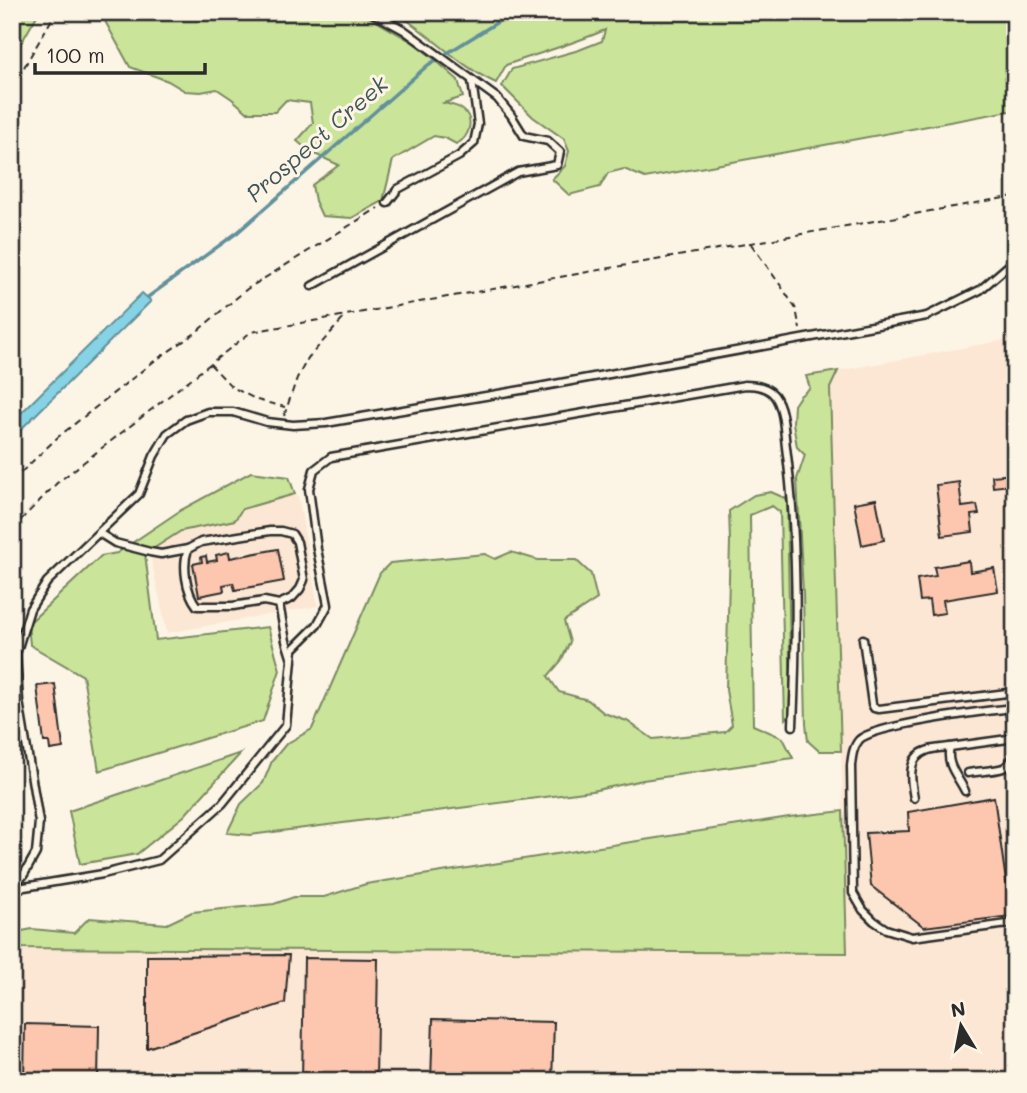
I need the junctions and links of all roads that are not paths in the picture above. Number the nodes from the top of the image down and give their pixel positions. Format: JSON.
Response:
{"nodes":[{"id":1,"x":371,"y":12,"type":"edge"},
{"id":2,"x":472,"y":81,"type":"junction"},
{"id":3,"x":387,"y":203,"type":"road end"},
{"id":4,"x":1015,"y":260,"type":"edge"},
{"id":5,"x":312,"y":286,"type":"dead end"},
{"id":6,"x":12,"y":326,"type":"edge"},
{"id":7,"x":16,"y":334,"type":"dead end"},
{"id":8,"x":99,"y":533,"type":"junction"},
{"id":9,"x":188,"y":549,"type":"junction"},
{"id":10,"x":279,"y":604,"type":"junction"},
{"id":11,"x":863,"y":639,"type":"dead end"},
{"id":12,"x":292,"y":659,"type":"junction"},
{"id":13,"x":1015,"y":692,"type":"edge"},
{"id":14,"x":1012,"y":708,"type":"edge"},
{"id":15,"x":793,"y":726,"type":"dead end"},
{"id":16,"x":1014,"y":738,"type":"edge"},
{"id":17,"x":950,"y":747,"type":"junction"},
{"id":18,"x":968,"y":773,"type":"dead end"},
{"id":19,"x":965,"y":791,"type":"dead end"},
{"id":20,"x":914,"y":798,"type":"dead end"},
{"id":21,"x":12,"y":886,"type":"edge"},
{"id":22,"x":1015,"y":923,"type":"edge"}],
"edges":[{"from":1,"to":2,"type":"lane"},
{"from":2,"to":3,"type":"lane"},
{"from":2,"to":5,"type":"lane"},
{"from":4,"to":8,"type":"lane"},
{"from":6,"to":7,"type":"lane"},
{"from":8,"to":9,"type":"lane"},
{"from":8,"to":21,"type":"lane"},
{"from":9,"to":10,"type":"lane"},
{"from":9,"to":10,"type":"lane"},
{"from":10,"to":12,"type":"lane"},
{"from":11,"to":13,"type":"lane"},
{"from":12,"to":15,"type":"lane"},
{"from":12,"to":21,"type":"lane"},
{"from":14,"to":16,"type":"lane"},
{"from":14,"to":22,"type":"lane"},
{"from":16,"to":17,"type":"lane"},
{"from":16,"to":18,"type":"lane"},
{"from":17,"to":19,"type":"lane"},
{"from":17,"to":20,"type":"lane"}]}
